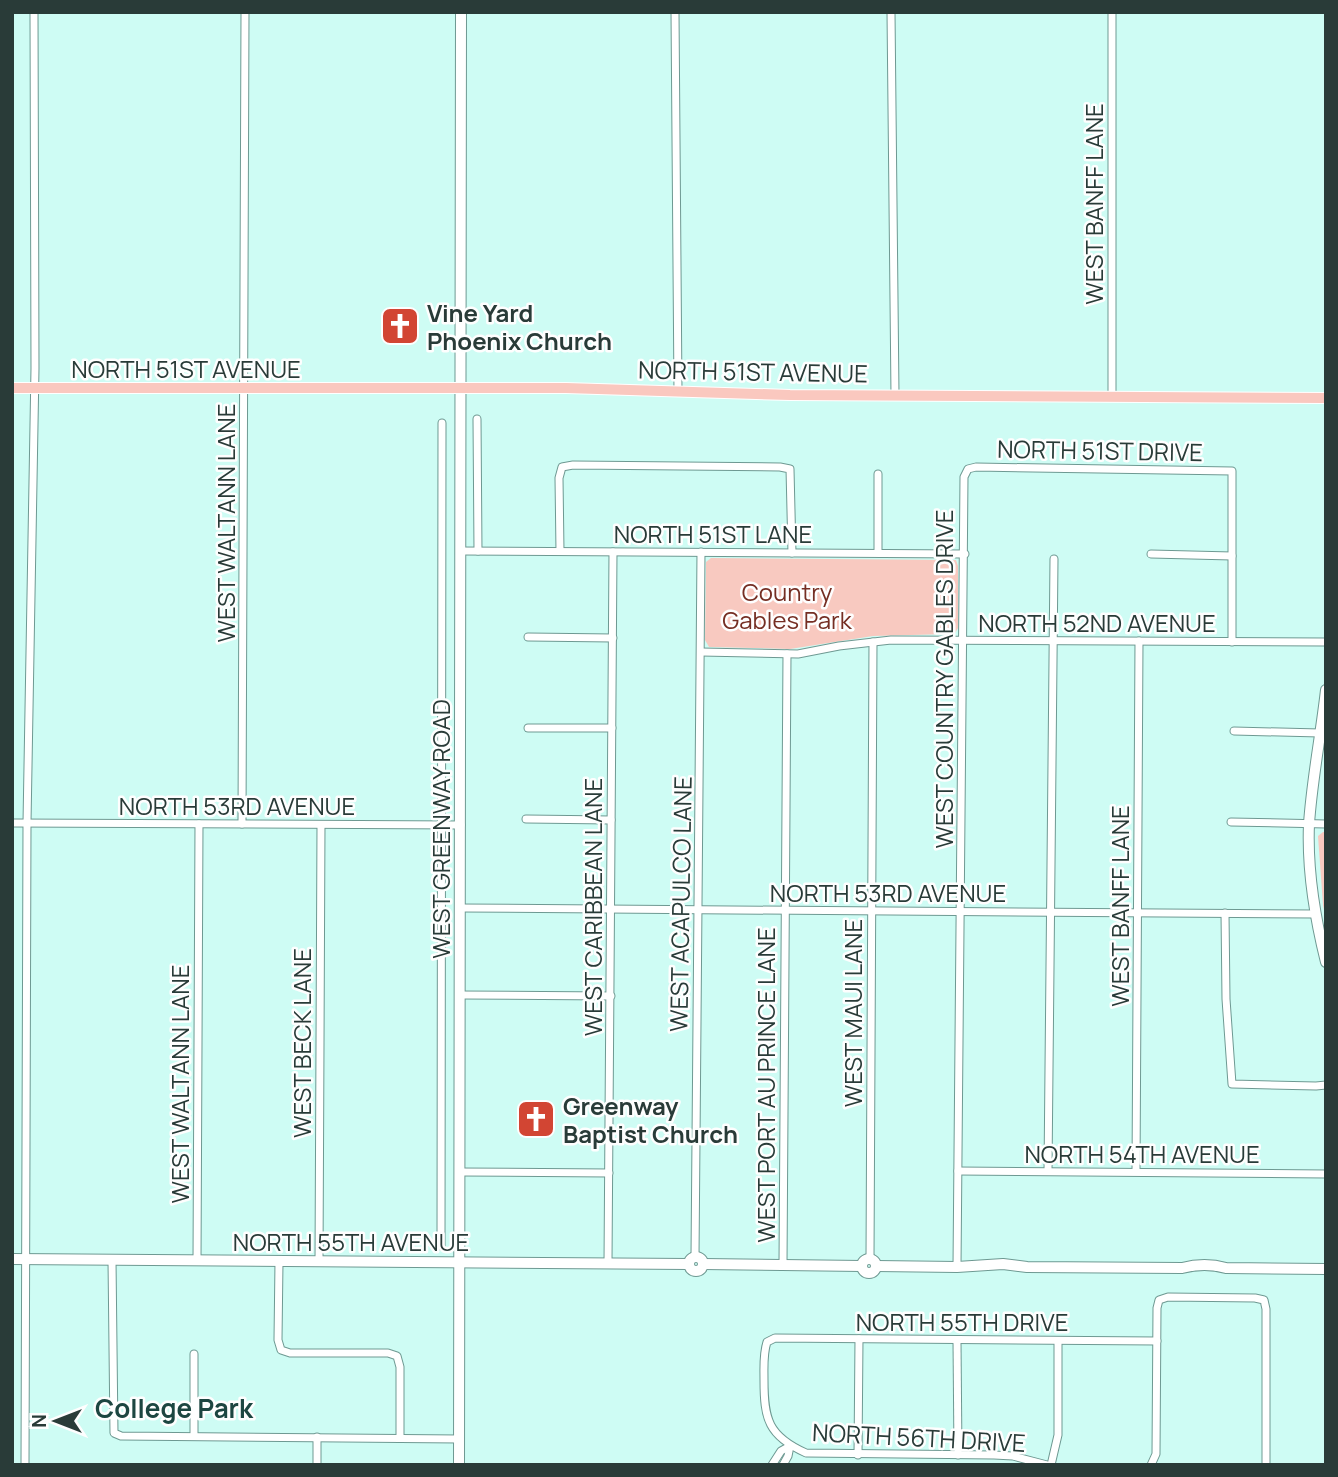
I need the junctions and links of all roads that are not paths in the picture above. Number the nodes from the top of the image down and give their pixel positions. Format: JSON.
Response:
{"nodes":[{"id":1,"x":34,"y":12,"type":"edge"},
{"id":2,"x":245,"y":12,"type":"edge"},
{"id":3,"x":461,"y":12,"type":"edge"},
{"id":4,"x":675,"y":12,"type":"edge"},
{"id":5,"x":891,"y":12,"type":"edge"},
{"id":6,"x":1112,"y":12,"type":"edge"},
{"id":7,"x":12,"y":388,"type":"edge"},
{"id":8,"x":34,"y":388,"type":"junction"},
{"id":9,"x":461,"y":388,"type":"junction"},
{"id":10,"x":245,"y":389,"type":"junction"},
{"id":11,"x":678,"y":392,"type":"junction"},
{"id":12,"x":895,"y":394,"type":"junction"},
{"id":13,"x":1112,"y":396,"type":"junction"},
{"id":14,"x":1326,"y":398,"type":"edge"},
{"id":15,"x":477,"y":419,"type":"dead end"},
{"id":16,"x":442,"y":423,"type":"dead end"},
{"id":17,"x":968,"y":470,"type":"joint"},
{"id":18,"x":878,"y":474,"type":"dead end"},
{"id":19,"x":461,"y":551,"type":"junction"},
{"id":20,"x":478,"y":551,"type":"junction"},
{"id":21,"x":560,"y":551,"type":"junction"},
{"id":22,"x":613,"y":552,"type":"junction"},
{"id":23,"x":701,"y":552,"type":"junction"},
{"id":24,"x":792,"y":553,"type":"junction"},
{"id":25,"x":878,"y":553,"type":"junction"},
{"id":26,"x":965,"y":554,"type":"junction"},
{"id":27,"x":1151,"y":554,"type":"dead end"},
{"id":28,"x":1232,"y":556,"type":"junction"},
{"id":29,"x":1054,"y":559,"type":"dead end"},
{"id":30,"x":442,"y":598,"type":"junction"},
{"id":31,"x":461,"y":598,"type":"junction"},
{"id":32,"x":528,"y":637,"type":"dead end"},
{"id":33,"x":613,"y":638,"type":"junction"},
{"id":34,"x":963,"y":640,"type":"junction"},
{"id":35,"x":1052,"y":640,"type":"junction"},
{"id":36,"x":873,"y":642,"type":"junction"},
{"id":37,"x":1139,"y":642,"type":"junction"},
{"id":38,"x":1231,"y":642,"type":"junction"},
{"id":39,"x":1326,"y":642,"type":"edge"},
{"id":40,"x":701,"y":652,"type":"junction"},
{"id":41,"x":787,"y":654,"type":"junction"},
{"id":42,"x":1326,"y":690,"type":"edge"},
{"id":43,"x":528,"y":728,"type":"dead end"},
{"id":44,"x":612,"y":728,"type":"junction"},
{"id":45,"x":1234,"y":731,"type":"dead end"},
{"id":46,"x":1320,"y":733,"type":"junction"},
{"id":47,"x":526,"y":819,"type":"dead end"},
{"id":48,"x":611,"y":820,"type":"junction"},
{"id":49,"x":1231,"y":822,"type":"dead end"},
{"id":50,"x":12,"y":823,"type":"edge"},
{"id":51,"x":27,"y":823,"type":"junction"},
{"id":52,"x":199,"y":824,"type":"junction"},
{"id":53,"x":243,"y":824,"type":"junction"},
{"id":54,"x":1309,"y":824,"type":"junction"},
{"id":55,"x":1326,"y":824,"type":"edge"},
{"id":56,"x":321,"y":825,"type":"junction"},
{"id":57,"x":442,"y":825,"type":"junction"},
{"id":58,"x":461,"y":825,"type":"junction"},
{"id":59,"x":460,"y":908,"type":"junction"},
{"id":60,"x":611,"y":909,"type":"junction"},
{"id":61,"x":699,"y":910,"type":"junction"},
{"id":62,"x":785,"y":910,"type":"junction"},
{"id":63,"x":872,"y":911,"type":"junction"},
{"id":64,"x":961,"y":911,"type":"junction"},
{"id":65,"x":1049,"y":912,"type":"junction"},
{"id":66,"x":1138,"y":912,"type":"junction"},
{"id":67,"x":1225,"y":913,"type":"junction"},
{"id":68,"x":1315,"y":914,"type":"junction"},
{"id":69,"x":1326,"y":962,"type":"edge"},
{"id":70,"x":460,"y":995,"type":"junction"},
{"id":71,"x":611,"y":996,"type":"junction"},
{"id":72,"x":442,"y":1059,"type":"junction"},
{"id":73,"x":460,"y":1059,"type":"junction"},
{"id":74,"x":1326,"y":1084,"type":"edge"},
{"id":75,"x":958,"y":1171,"type":"junction"},
{"id":76,"x":1048,"y":1171,"type":"junction"},
{"id":77,"x":1136,"y":1171,"type":"junction"},
{"id":78,"x":460,"y":1172,"type":"junction"},
{"id":79,"x":609,"y":1172,"type":"junction"},
{"id":80,"x":1326,"y":1174,"type":"edge"},
{"id":81,"x":441,"y":1246,"type":"dead end"},
{"id":82,"x":12,"y":1259,"type":"edge"},
{"id":83,"x":26,"y":1259,"type":"junction"},
{"id":84,"x":113,"y":1260,"type":"junction"},
{"id":85,"x":197,"y":1261,"type":"junction"},
{"id":86,"x":279,"y":1262,"type":"junction"},
{"id":87,"x":320,"y":1262,"type":"junction"},
{"id":88,"x":460,"y":1262,"type":"junction"},
{"id":89,"x":695,"y":1262,"type":"junction"},
{"id":90,"x":608,"y":1263,"type":"junction"},
{"id":91,"x":869,"y":1264,"type":"junction"},
{"id":92,"x":783,"y":1265,"type":"junction"},
{"id":93,"x":957,"y":1267,"type":"junction"},
{"id":94,"x":1326,"y":1269,"type":"edge"},
{"id":95,"x":859,"y":1339,"type":"junction"},
{"id":96,"x":957,"y":1340,"type":"junction"},
{"id":97,"x":1058,"y":1341,"type":"junction"},
{"id":98,"x":1157,"y":1341,"type":"junction"},
{"id":99,"x":194,"y":1354,"type":"dead end"},
{"id":100,"x":194,"y":1436,"type":"junction"},
{"id":101,"x":317,"y":1437,"type":"junction"},
{"id":102,"x":400,"y":1438,"type":"junction"},
{"id":103,"x":459,"y":1439,"type":"junction"},
{"id":104,"x":790,"y":1446,"type":"junction"},
{"id":105,"x":858,"y":1455,"type":"junction"},
{"id":106,"x":958,"y":1455,"type":"junction"},
{"id":107,"x":25,"y":1465,"type":"edge"},
{"id":108,"x":317,"y":1465,"type":"edge"},
{"id":109,"x":459,"y":1465,"type":"edge"},
{"id":110,"x":772,"y":1465,"type":"edge"},
{"id":111,"x":783,"y":1465,"type":"edge"},
{"id":112,"x":1049,"y":1465,"type":"edge"},
{"id":113,"x":1152,"y":1465,"type":"edge"},
{"id":114,"x":1266,"y":1465,"type":"edge"}],
"edges":[{"from":1,"to":8,"type":"street"},
{"from":2,"to":10,"type":"street","name":"WEST WALTANN LANE"},
{"from":3,"to":9,"type":"street","name":"WEST GREENWAY ROAD"},
{"from":4,"to":11,"type":"street"},
{"from":5,"to":12,"type":"street"},
{"from":6,"to":13,"type":"street","name":"WEST BANFF LANE"},
{"from":7,"to":8,"type":"main road","name":"NORTH 51ST AVENUE"},
{"from":8,"to":10,"type":"main road","name":"NORTH 51ST AVENUE"},
{"from":8,"to":51,"type":"street"},
{"from":9,"to":10,"type":"main road","name":"NORTH 51ST AVENUE"},
{"from":9,"to":11,"type":"main road","name":"NORTH 51ST AVENUE"},
{"from":9,"to":19,"type":"street","name":"WEST GREENWAY ROAD"},
{"from":10,"to":53,"type":"street","name":"WEST WALTANN LANE"},
{"from":11,"to":12,"type":"main road","name":"NORTH 51ST AVENUE"},
{"from":12,"to":13,"type":"main road","name":"NORTH 51ST AVENUE"},
{"from":13,"to":14,"type":"main road","name":"NORTH 51ST AVENUE"},
{"from":15,"to":20,"type":"street"},
{"from":16,"to":30,"type":"street","name":"WEST GREENWAY ROAD"},
{"from":17,"to":26,"type":"street","name":"WEST COUNTRY GABLES DRIVE"},
{"from":17,"to":28,"type":"street","name":"NORTH 51ST DRIVE"},
{"from":18,"to":25,"type":"street"},
{"from":19,"to":20,"type":"street","name":"NORTH 51ST LANE"},
{"from":19,"to":31,"type":"street","name":"WEST GREENWAY ROAD"},
{"from":20,"to":21,"type":"street","name":"NORTH 51ST LANE"},
{"from":21,"to":22,"type":"street","name":"NORTH 51ST LANE"},
{"from":21,"to":24,"type":"street"},
{"from":22,"to":23,"type":"street","name":"NORTH 51ST LANE"},
{"from":22,"to":33,"type":"street","name":"WEST CARIBBEAN LANE"},
{"from":23,"to":24,"type":"street","name":"NORTH 51ST LANE"},
{"from":23,"to":40,"type":"street","name":"WEST ACAPULCO LANE"},
{"from":24,"to":25,"type":"street","name":"NORTH 51ST LANE"},
{"from":25,"to":26,"type":"street","name":"NORTH 51ST LANE"},
{"from":26,"to":34,"type":"street","name":"WEST COUNTRY GABLES DRIVE"},
{"from":27,"to":28,"type":"street"},
{"from":28,"to":38,"type":"street"},
{"from":29,"to":35,"type":"street"},
{"from":30,"to":31,"type":"street"},
{"from":30,"to":57,"type":"street","name":"WEST GREENWAY ROAD"},
{"from":31,"to":58,"type":"street","name":"WEST GREENWAY ROAD"},
{"from":32,"to":33,"type":"street"},
{"from":33,"to":44,"type":"street","name":"WEST CARIBBEAN LANE"},
{"from":34,"to":35,"type":"street","name":"NORTH 52ND AVENUE"},
{"from":34,"to":36,"type":"street","name":"NORTH 52ND AVENUE"},
{"from":34,"to":64,"type":"street","name":"WEST COUNTRY GABLES DRIVE"},
{"from":35,"to":37,"type":"street","name":"NORTH 52ND AVENUE"},
{"from":35,"to":65,"type":"street"},
{"from":36,"to":41,"type":"street","name":"NORTH 52ND AVENUE"},
{"from":36,"to":63,"type":"street","name":"WEST MAUI LANE"},
{"from":37,"to":38,"type":"street","name":"NORTH 52ND AVENUE"},
{"from":37,"to":66,"type":"street","name":"WEST BANFF LANE"},
{"from":38,"to":39,"type":"street","name":"NORTH 52ND AVENUE"},
{"from":40,"to":41,"type":"street","name":"NORTH 52ND AVENUE"},
{"from":40,"to":61,"type":"street","name":"WEST ACAPULCO LANE"},
{"from":41,"to":62,"type":"street","name":"WEST PORT AU PRINCE LANE"},
{"from":42,"to":46,"type":"street"},
{"from":43,"to":44,"type":"street"},
{"from":44,"to":48,"type":"street","name":"WEST CARIBBEAN LANE"},
{"from":45,"to":46,"type":"street"},
{"from":46,"to":54,"type":"street"},
{"from":47,"to":48,"type":"street"},
{"from":48,"to":60,"type":"street","name":"WEST CARIBBEAN LANE"},
{"from":49,"to":54,"type":"street"},
{"from":50,"to":51,"type":"street","name":"NORTH 53RD AVENUE"},
{"from":51,"to":52,"type":"street","name":"NORTH 53RD AVENUE"},
{"from":51,"to":83,"type":"street"},
{"from":52,"to":53,"type":"street","name":"NORTH 53RD AVENUE"},
{"from":52,"to":85,"type":"street","name":"WEST WALTANN LANE"},
{"from":53,"to":56,"type":"street","name":"NORTH 53RD AVENUE"},
{"from":54,"to":55,"type":"street"},
{"from":54,"to":68,"type":"street"},
{"from":56,"to":57,"type":"street","name":"NORTH 53RD AVENUE"},
{"from":56,"to":87,"type":"street","name":"WEST BECK LANE"},
{"from":57,"to":58,"type":"street","name":"NORTH 53RD AVENUE"},
{"from":57,"to":72,"type":"street","name":"WEST GREENWAY ROAD"},
{"from":58,"to":59,"type":"street","name":"WEST GREENWAY ROAD"},
{"from":59,"to":60,"type":"street","name":"NORTH 53RD AVENUE"},
{"from":59,"to":70,"type":"street","name":"WEST GREENWAY ROAD"},
{"from":60,"to":61,"type":"street","name":"NORTH 53RD AVENUE"},
{"from":60,"to":71,"type":"street","name":"WEST CARIBBEAN LANE"},
{"from":61,"to":62,"type":"street","name":"NORTH 53RD AVENUE"},
{"from":61,"to":89,"type":"street","name":"WEST ACAPULCO LANE"},
{"from":62,"to":63,"type":"street","name":"NORTH 53RD AVENUE"},
{"from":62,"to":92,"type":"street","name":"WEST PORT AU PRINCE LANE"},
{"from":63,"to":64,"type":"street","name":"NORTH 53RD AVENUE"},
{"from":63,"to":91,"type":"street","name":"WEST MAUI LANE"},
{"from":64,"to":65,"type":"street","name":"NORTH 53RD AVENUE"},
{"from":64,"to":75,"type":"street","name":"WEST COUNTRY GABLES DRIVE"},
{"from":65,"to":66,"type":"street","name":"NORTH 53RD AVENUE"},
{"from":65,"to":76,"type":"street"},
{"from":66,"to":67,"type":"street","name":"NORTH 53RD AVENUE"},
{"from":66,"to":77,"type":"street","name":"WEST BANFF LANE"},
{"from":67,"to":68,"type":"street","name":"NORTH 53RD AVENUE"},
{"from":67,"to":74,"type":"street"},
{"from":68,"to":69,"type":"street"},
{"from":70,"to":71,"type":"street"},
{"from":70,"to":73,"type":"street","name":"WEST GREENWAY ROAD"},
{"from":71,"to":79,"type":"street","name":"WEST CARIBBEAN LANE"},
{"from":72,"to":73,"type":"street"},
{"from":72,"to":81,"type":"street","name":"WEST GREENWAY ROAD"},
{"from":73,"to":78,"type":"street","name":"WEST GREENWAY ROAD"},
{"from":75,"to":76,"type":"street","name":"NORTH 54TH AVENUE"},
{"from":75,"to":93,"type":"street","name":"WEST COUNTRY GABLES DRIVE"},
{"from":76,"to":77,"type":"street","name":"NORTH 54TH AVENUE"},
{"from":77,"to":80,"type":"street","name":"NORTH 54TH AVENUE"},
{"from":78,"to":79,"type":"street"},
{"from":78,"to":88,"type":"street","name":"WEST GREENWAY ROAD"},
{"from":79,"to":90,"type":"street","name":"WEST CARIBBEAN LANE"},
{"from":82,"to":83,"type":"street","name":"NORTH 55TH AVENUE"},
{"from":83,"to":84,"type":"street","name":"NORTH 55TH AVENUE"},
{"from":83,"to":107,"type":"street"},
{"from":84,"to":85,"type":"street","name":"NORTH 55TH AVENUE"},
{"from":84,"to":100,"type":"street"},
{"from":85,"to":86,"type":"street","name":"NORTH 55TH AVENUE"},
{"from":86,"to":87,"type":"street","name":"NORTH 55TH AVENUE"},
{"from":86,"to":102,"type":"street"},
{"from":87,"to":88,"type":"street","name":"NORTH 55TH AVENUE"},
{"from":88,"to":90,"type":"street","name":"NORTH 55TH AVENUE"},
{"from":88,"to":103,"type":"street","name":"WEST GREENWAY ROAD"},
{"from":89,"to":90,"type":"street","name":"NORTH 55TH AVENUE"},
{"from":89,"to":92,"type":"street","name":"NORTH 55TH AVENUE"},
{"from":91,"to":92,"type":"street","name":"NORTH 55TH AVENUE"},
{"from":91,"to":93,"type":"street","name":"NORTH 55TH AVENUE"},
{"from":93,"to":94,"type":"street","name":"NORTH 55TH AVENUE"},
{"from":95,"to":96,"type":"street","name":"NORTH 55TH DRIVE"},
{"from":95,"to":104,"type":"street","name":"NORTH 55TH DRIVE"},
{"from":95,"to":105,"type":"street"},
{"from":96,"to":97,"type":"street","name":"NORTH 55TH DRIVE"},
{"from":96,"to":106,"type":"street"},
{"from":97,"to":98,"type":"street","name":"NORTH 55TH DRIVE"},
{"from":97,"to":112,"type":"street"},
{"from":98,"to":113,"type":"street"},
{"from":98,"to":114,"type":"street"},
{"from":99,"to":100,"type":"street"},
{"from":100,"to":101,"type":"street"},
{"from":101,"to":102,"type":"street"},
{"from":101,"to":108,"type":"street"},
{"from":102,"to":103,"type":"street"},
{"from":103,"to":109,"type":"street","name":"WEST GREENWAY ROAD"},
{"from":104,"to":105,"type":"street","name":"NORTH 56TH DRIVE"},
{"from":104,"to":110,"type":"street"},
{"from":104,"to":111,"type":"street"},
{"from":105,"to":106,"type":"street","name":"NORTH 56TH DRIVE"},
{"from":106,"to":112,"type":"street","name":"NORTH 56TH DRIVE"}]}
